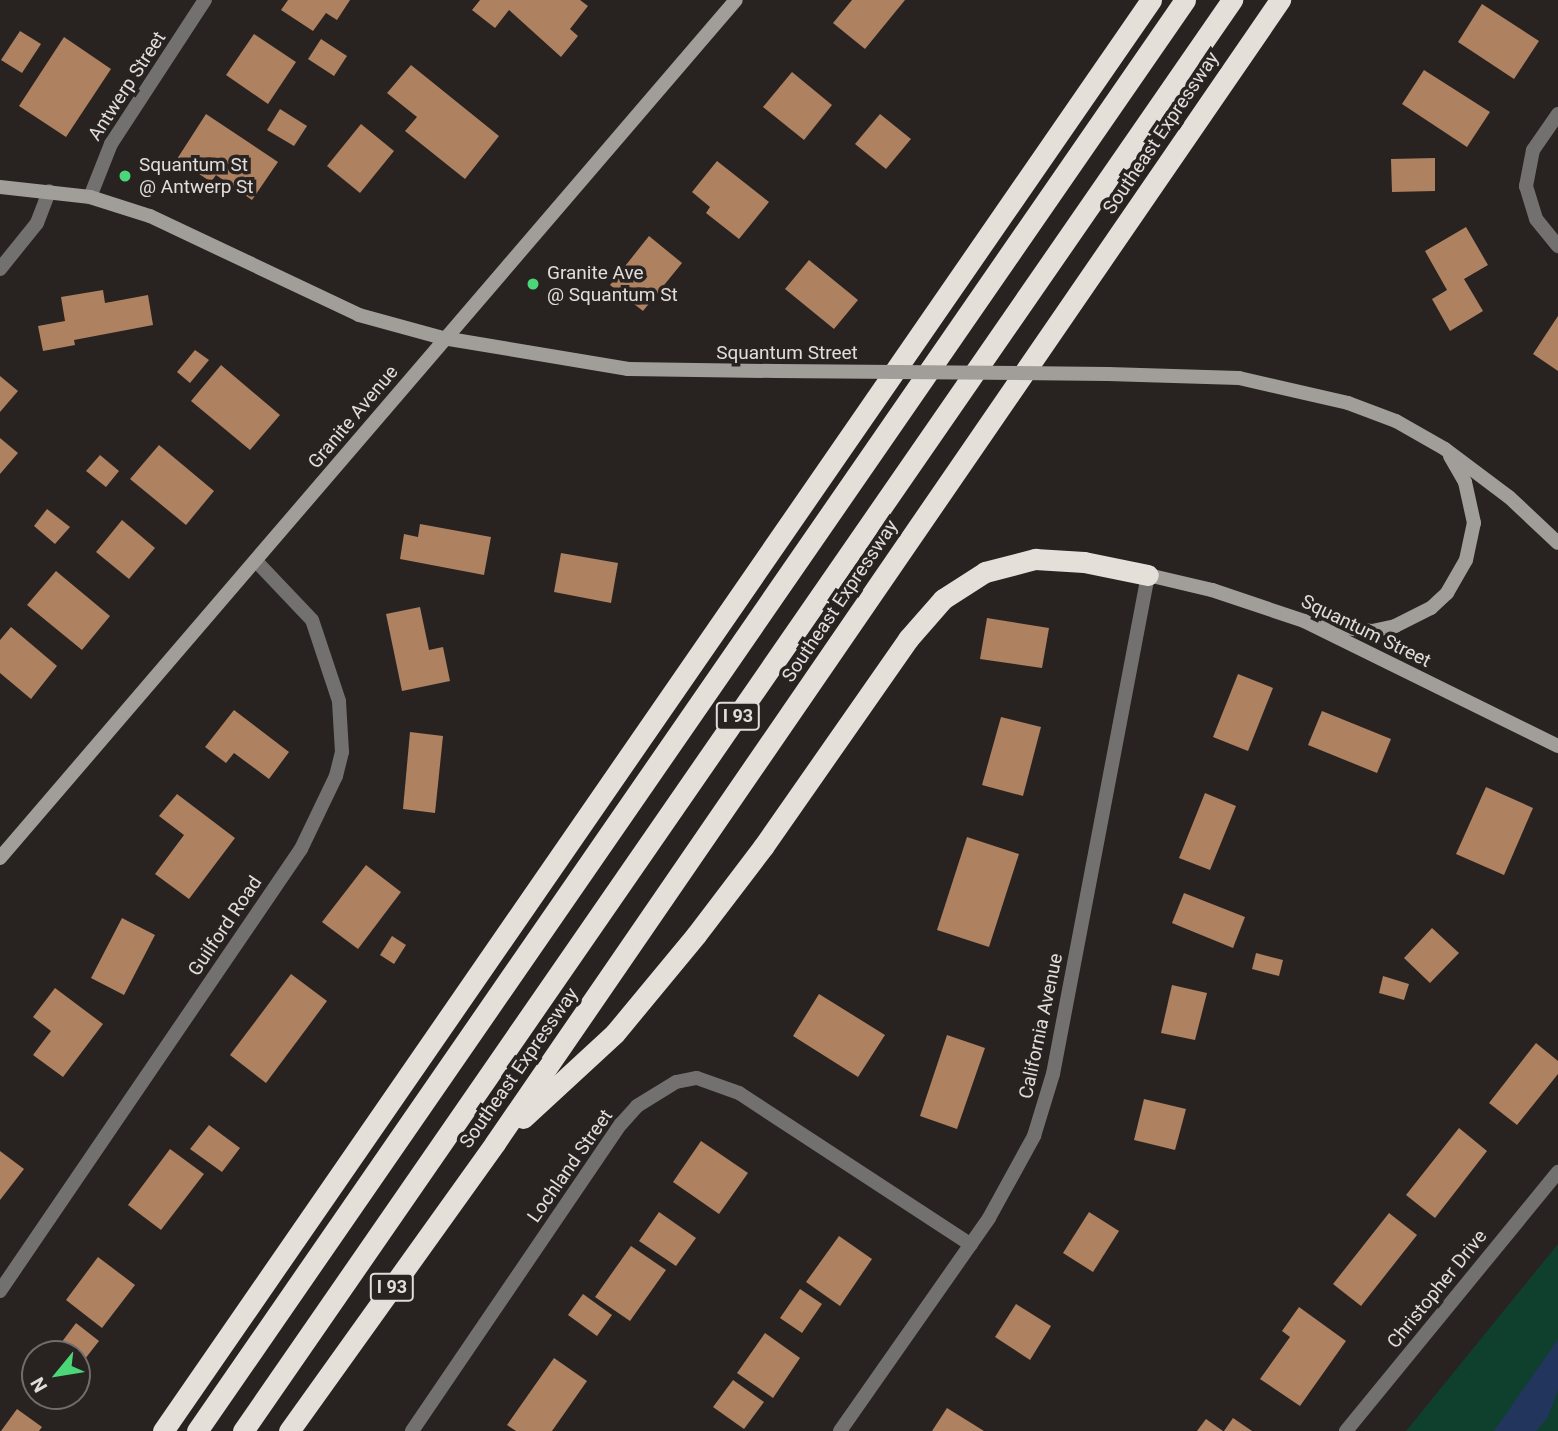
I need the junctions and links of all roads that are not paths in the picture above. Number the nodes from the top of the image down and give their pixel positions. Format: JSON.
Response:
{"nodes":[{"id":1,"x":205,"y":0,"type":"edge"},
{"id":2,"x":736,"y":0,"type":"edge"},
{"id":3,"x":1151,"y":0,"type":"edge"},
{"id":4,"x":1185,"y":0,"type":"edge"},
{"id":5,"x":1232,"y":0,"type":"edge"},
{"id":6,"x":1280,"y":0,"type":"edge"},
{"id":7,"x":1558,"y":114,"type":"edge"},
{"id":8,"x":0,"y":187,"type":"edge"},
{"id":9,"x":49,"y":191,"type":"junction"},
{"id":10,"x":90,"y":197,"type":"junction"},
{"id":11,"x":1558,"y":246,"type":"edge"},
{"id":12,"x":0,"y":269,"type":"edge"},
{"id":13,"x":443,"y":338,"type":"junction"},
{"id":14,"x":1445,"y":449,"type":"junction"},
{"id":15,"x":1558,"y":542,"type":"edge"},
{"id":16,"x":257,"y":562,"type":"junction"},
{"id":17,"x":1148,"y":575,"type":"junction"},
{"id":18,"x":1304,"y":621,"type":"junction"},
{"id":19,"x":1558,"y":746,"type":"edge"},
{"id":20,"x":0,"y":858,"type":"edge"},
{"id":21,"x":495,"y":1143,"type":"junction"},
{"id":22,"x":1558,"y":1172,"type":"edge"},
{"id":23,"x":971,"y":1245,"type":"junction"},
{"id":24,"x":0,"y":1291,"type":"edge"},
{"id":25,"x":163,"y":1431,"type":"edge"},
{"id":26,"x":197,"y":1431,"type":"edge"},
{"id":27,"x":243,"y":1431,"type":"edge"},
{"id":28,"x":289,"y":1431,"type":"edge"},
{"id":29,"x":412,"y":1431,"type":"edge"},
{"id":30,"x":840,"y":1431,"type":"edge"},
{"id":31,"x":1346,"y":1431,"type":"edge"}],
"edges":[{"from":1,"to":10,"type":"street","name":"Antwerp Street"},
{"from":2,"to":13,"type":"main road","name":"Granite Avenue"},
{"from":3,"to":25,"type":"highway"},
{"from":4,"to":26,"type":"highway","number":"I 93"},
{"from":5,"to":27,"type":"highway","number":"I 93"},
{"from":6,"to":21,"type":"highway","name":"Southeast Expressway","number":"I 93"},
{"from":7,"to":11,"type":"street"},
{"from":8,"to":9,"type":"main road","name":"Squantum Street"},
{"from":9,"to":10,"type":"main road","name":"Squantum Street"},
{"from":9,"to":12,"type":"street"},
{"from":10,"to":13,"type":"main road","name":"Squantum Street"},
{"from":13,"to":14,"type":"main road","name":"Squantum Street","bridge":true},
{"from":13,"to":16,"type":"main road","name":"Granite Avenue"},
{"from":14,"to":15,"type":"main road","name":"Squantum Street"},
{"from":14,"to":18,"type":"main road"},
{"from":16,"to":20,"type":"main road","name":"Granite Avenue"},
{"from":16,"to":24,"type":"street","name":"Guilford Road"},
{"from":17,"to":18,"type":"main road","name":"Squantum Street"},
{"from":17,"to":21,"type":"highway"},
{"from":17,"to":23,"type":"street","name":"California Avenue"},
{"from":18,"to":19,"type":"main road","name":"Squantum Street"},
{"from":21,"to":28,"type":"highway","name":"Southeast Expressway","number":"I 93"},
{"from":22,"to":31,"type":"street","name":"Christopher Drive"},
{"from":23,"to":29,"type":"street","name":"Lochland Street"},
{"from":23,"to":30,"type":"street","name":"California Avenue"}]}
